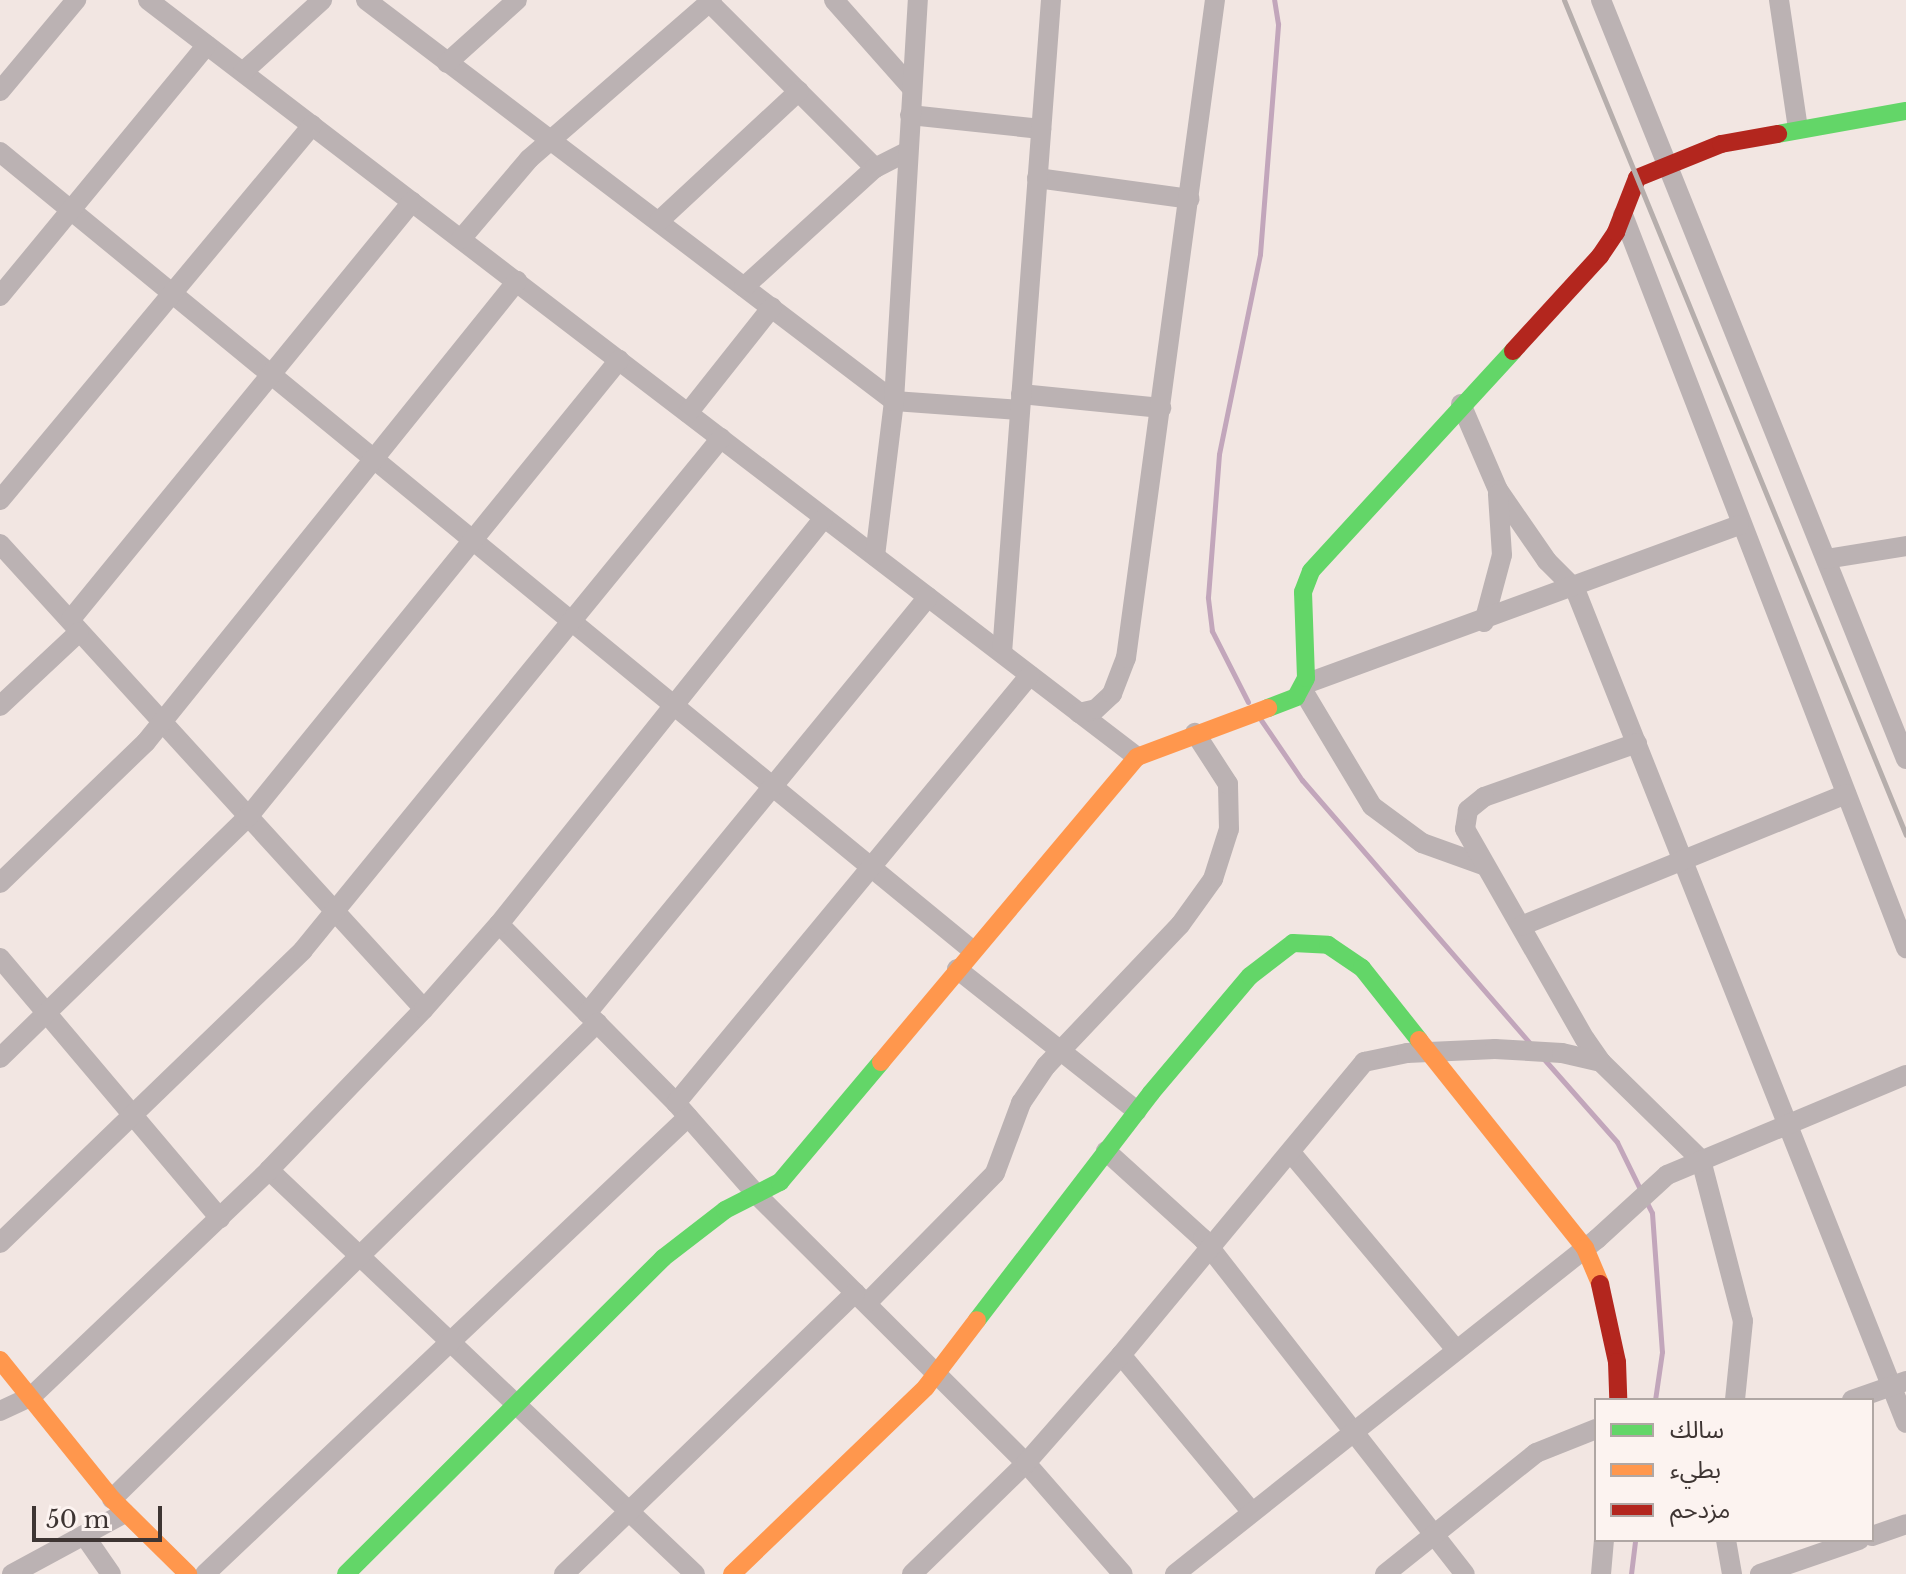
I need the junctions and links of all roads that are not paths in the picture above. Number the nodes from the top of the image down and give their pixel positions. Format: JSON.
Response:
{"nodes":[{"id":1,"x":76,"y":0,"type":"edge"},
{"id":2,"x":148,"y":0,"type":"edge"},
{"id":3,"x":322,"y":0,"type":"edge"},
{"id":4,"x":366,"y":0,"type":"edge"},
{"id":5,"x":517,"y":0,"type":"edge"},
{"id":6,"x":834,"y":0,"type":"edge"},
{"id":7,"x":918,"y":0,"type":"edge"},
{"id":8,"x":1051,"y":0,"type":"edge"},
{"id":9,"x":1215,"y":0,"type":"edge"},
{"id":10,"x":1601,"y":0,"type":"edge"},
{"id":11,"x":1779,"y":0,"type":"edge"},
{"id":12,"x":710,"y":1,"type":"edge"},
{"id":13,"x":207,"y":45,"type":"junction"},
{"id":14,"x":447,"y":63,"type":"junction"},
{"id":15,"x":243,"y":72,"type":"junction"},
{"id":16,"x":911,"y":87,"type":"junction"},
{"id":17,"x":0,"y":91,"type":"edge"},
{"id":18,"x":799,"y":91,"type":"junction"},
{"id":19,"x":1906,"y":111,"type":"edge"},
{"id":20,"x":910,"y":115,"type":"junction"},
{"id":21,"x":312,"y":125,"type":"junction"},
{"id":22,"x":1041,"y":129,"type":"junction"},
{"id":23,"x":1798,"y":129,"type":"junction"},
{"id":24,"x":552,"y":140,"type":"junction"},
{"id":25,"x":0,"y":152,"type":"edge"},
{"id":26,"x":906,"y":152,"type":"junction"},
{"id":27,"x":1666,"y":162,"type":"junction"},
{"id":28,"x":875,"y":168,"type":"junction"},
{"id":29,"x":1037,"y":178,"type":"junction"},
{"id":30,"x":1190,"y":199,"type":"junction"},
{"id":31,"x":412,"y":202,"type":"junction"},
{"id":32,"x":70,"y":210,"type":"junction"},
{"id":33,"x":1622,"y":211,"type":"junction"},
{"id":34,"x":659,"y":221,"type":"junction"},
{"id":35,"x":461,"y":239,"type":"junction"},
{"id":36,"x":517,"y":281,"type":"junction"},
{"id":37,"x":744,"y":287,"type":"junction"},
{"id":38,"x":171,"y":292,"type":"junction"},
{"id":39,"x":0,"y":296,"type":"edge"},
{"id":40,"x":772,"y":307,"type":"junction"},
{"id":41,"x":619,"y":360,"type":"junction"},
{"id":42,"x":271,"y":373,"type":"junction"},
{"id":43,"x":894,"y":401,"type":"junction"},
{"id":44,"x":1021,"y":402,"type":"junction"},
{"id":45,"x":1461,"y":404,"type":"junction"},
{"id":46,"x":1161,"y":408,"type":"junction"},
{"id":47,"x":688,"y":413,"type":"junction"},
{"id":48,"x":721,"y":438,"type":"junction"},
{"id":49,"x":373,"y":454,"type":"junction"},
{"id":50,"x":1498,"y":490,"type":"junction"},
{"id":51,"x":0,"y":500,"type":"edge"},
{"id":52,"x":823,"y":519,"type":"junction"},
{"id":53,"x":1739,"y":525,"type":"junction"},
{"id":54,"x":474,"y":538,"type":"junction"},
{"id":55,"x":0,"y":544,"type":"edge"},
{"id":56,"x":1906,"y":546,"type":"edge"},
{"id":57,"x":875,"y":556,"type":"junction"},
{"id":58,"x":1826,"y":559,"type":"junction"},
{"id":59,"x":1575,"y":589,"type":"junction"},
{"id":60,"x":928,"y":597,"type":"junction"},
{"id":61,"x":574,"y":621,"type":"junction"},
{"id":62,"x":1484,"y":622,"type":"junction"},
{"id":63,"x":75,"y":625,"type":"junction"},
{"id":64,"x":1002,"y":653,"type":"junction"},
{"id":65,"x":1030,"y":675,"type":"junction"},
{"id":66,"x":1304,"y":686,"type":"junction"},
{"id":67,"x":672,"y":703,"type":"junction"},
{"id":68,"x":0,"y":706,"type":"edge"},
{"id":69,"x":1896,"y":708,"type":"edge"},
{"id":70,"x":1079,"y":713,"type":"junction"},
{"id":71,"x":161,"y":721,"type":"junction"},
{"id":72,"x":1195,"y":733,"type":"junction"},
{"id":73,"x":1637,"y":743,"type":"junction"},
{"id":74,"x":1137,"y":757,"type":"junction"},
{"id":75,"x":1906,"y":759,"type":"edge"},
{"id":76,"x":772,"y":786,"type":"junction"},
{"id":77,"x":1846,"y":794,"type":"junction"},
{"id":78,"x":248,"y":817,"type":"junction"},
{"id":79,"x":1681,"y":861,"type":"junction"},
{"id":80,"x":1483,"y":865,"type":"junction"},
{"id":81,"x":873,"y":869,"type":"junction"},
{"id":82,"x":0,"y":883,"type":"edge"},
{"id":83,"x":336,"y":913,"type":"junction"},
{"id":84,"x":499,"y":924,"type":"junction"},
{"id":85,"x":1521,"y":926,"type":"junction"},
{"id":86,"x":1906,"y":948,"type":"edge"},
{"id":87,"x":972,"y":950,"type":"junction"},
{"id":88,"x":0,"y":958,"type":"edge"},
{"id":89,"x":957,"y":969,"type":"junction"},
{"id":90,"x":424,"y":1009,"type":"junction"},
{"id":91,"x":47,"y":1014,"type":"junction"},
{"id":92,"x":592,"y":1018,"type":"junction"},
{"id":93,"x":1060,"y":1049,"type":"junction"},
{"id":94,"x":1430,"y":1051,"type":"junction"},
{"id":95,"x":0,"y":1058,"type":"edge"},
{"id":96,"x":1601,"y":1062,"type":"junction"},
{"id":97,"x":1906,"y":1075,"type":"edge"},
{"id":98,"x":682,"y":1110,"type":"junction"},
{"id":99,"x":1137,"y":1111,"type":"junction"},
{"id":100,"x":132,"y":1118,"type":"junction"},
{"id":101,"x":1786,"y":1123,"type":"junction"},
{"id":102,"x":1106,"y":1151,"type":"junction"},
{"id":103,"x":1292,"y":1154,"type":"junction"},
{"id":104,"x":1701,"y":1160,"type":"junction"},
{"id":105,"x":269,"y":1170,"type":"junction"},
{"id":106,"x":757,"y":1195,"type":"junction"},
{"id":107,"x":220,"y":1218,"type":"junction"},
{"id":108,"x":0,"y":1243,"type":"edge"},
{"id":109,"x":1209,"y":1248,"type":"junction"},
{"id":110,"x":1585,"y":1248,"type":"junction"},
{"id":111,"x":359,"y":1257,"type":"junction"},
{"id":112,"x":861,"y":1298,"type":"junction"},
{"id":113,"x":450,"y":1345,"type":"junction"},
{"id":114,"x":1455,"y":1348,"type":"junction"},
{"id":115,"x":1121,"y":1355,"type":"junction"},
{"id":116,"x":0,"y":1360,"type":"edge"},
{"id":117,"x":937,"y":1372,"type":"junction"},
{"id":118,"x":1899,"y":1384,"type":"edge"},
{"id":119,"x":32,"y":1396,"type":"junction"},
{"id":120,"x":1618,"y":1398,"type":"edge"},
{"id":121,"x":1735,"y":1398,"type":"edge"},
{"id":122,"x":1858,"y":1398,"type":"edge"},
{"id":123,"x":514,"y":1405,"type":"junction"},
{"id":124,"x":0,"y":1411,"type":"edge"},
{"id":125,"x":1906,"y":1423,"type":"edge"},
{"id":126,"x":1594,"y":1430,"type":"edge"},
{"id":127,"x":1353,"y":1431,"type":"junction"},
{"id":128,"x":1026,"y":1463,"type":"junction"},
{"id":129,"x":119,"y":1506,"type":"junction"},
{"id":130,"x":629,"y":1511,"type":"junction"},
{"id":131,"x":1252,"y":1512,"type":"junction"},
{"id":132,"x":1906,"y":1524,"type":"edge"},
{"id":133,"x":84,"y":1535,"type":"junction"},
{"id":134,"x":1433,"y":1535,"type":"junction"},
{"id":135,"x":1874,"y":1535,"type":"edge"},
{"id":136,"x":1604,"y":1542,"type":"edge"},
{"id":137,"x":1726,"y":1542,"type":"edge"},
{"id":138,"x":1853,"y":1542,"type":"edge"},
{"id":139,"x":12,"y":1574,"type":"edge"},
{"id":140,"x":111,"y":1574,"type":"edge"},
{"id":141,"x":188,"y":1574,"type":"edge"},
{"id":142,"x":205,"y":1574,"type":"edge"},
{"id":143,"x":346,"y":1574,"type":"edge"},
{"id":144,"x":564,"y":1574,"type":"edge"},
{"id":145,"x":695,"y":1574,"type":"edge"},
{"id":146,"x":732,"y":1574,"type":"edge"},
{"id":147,"x":914,"y":1574,"type":"edge"},
{"id":148,"x":1123,"y":1574,"type":"edge"},
{"id":149,"x":1175,"y":1574,"type":"edge"},
{"id":150,"x":1385,"y":1574,"type":"edge"},
{"id":151,"x":1465,"y":1574,"type":"edge"},
{"id":152,"x":1601,"y":1574,"type":"edge"},
{"id":153,"x":1732,"y":1574,"type":"edge"},
{"id":154,"x":1760,"y":1574,"type":"edge"}],
"edges":[{"from":1,"to":17,"type":"street"},
{"from":2,"to":13,"type":"street"},
{"from":3,"to":15,"type":"street"},
{"from":4,"to":14,"type":"street"},
{"from":5,"to":14,"type":"street"},
{"from":6,"to":16,"type":"street"},
{"from":7,"to":16,"type":"street"},
{"from":8,"to":22,"type":"street"},
{"from":9,"to":30,"type":"street"},
{"from":10,"to":27,"type":"street"},
{"from":11,"to":23,"type":"street"},
{"from":12,"to":18,"type":"street"},
{"from":12,"to":24,"type":"street"},
{"from":13,"to":15,"type":"street"},
{"from":13,"to":32,"type":"street"},
{"from":14,"to":24,"type":"street"},
{"from":15,"to":21,"type":"street"},
{"from":16,"to":20,"type":"street"},
{"from":18,"to":28,"type":"street"},
{"from":18,"to":34,"type":"street"},
{"from":19,"to":23,"type":"street"},
{"from":20,"to":22,"type":"street"},
{"from":20,"to":26,"type":"street"},
{"from":21,"to":31,"type":"street"},
{"from":21,"to":38,"type":"street"},
{"from":22,"to":29,"type":"street"},
{"from":23,"to":27,"type":"street"},
{"from":24,"to":34,"type":"street"},
{"from":24,"to":35,"type":"street"},
{"from":25,"to":32,"type":"street"},
{"from":26,"to":28,"type":"street"},
{"from":26,"to":43,"type":"street"},
{"from":27,"to":33,"type":"street"},
{"from":27,"to":58,"type":"street"},
{"from":28,"to":37,"type":"street"},
{"from":29,"to":30,"type":"street"},
{"from":29,"to":44,"type":"street"},
{"from":30,"to":46,"type":"street"},
{"from":31,"to":35,"type":"street"},
{"from":31,"to":42,"type":"street"},
{"from":32,"to":38,"type":"street"},
{"from":32,"to":39,"type":"street"},
{"from":33,"to":45,"type":"street"},
{"from":33,"to":53,"type":"street"},
{"from":34,"to":37,"type":"street"},
{"from":35,"to":36,"type":"street"},
{"from":36,"to":41,"type":"street"},
{"from":36,"to":49,"type":"street"},
{"from":37,"to":40,"type":"street"},
{"from":38,"to":42,"type":"street"},
{"from":38,"to":51,"type":"street"},
{"from":40,"to":43,"type":"street"},
{"from":40,"to":47,"type":"street"},
{"from":41,"to":47,"type":"street"},
{"from":41,"to":54,"type":"street"},
{"from":42,"to":49,"type":"street"},
{"from":42,"to":63,"type":"street"},
{"from":43,"to":44,"type":"street"},
{"from":43,"to":57,"type":"street"},
{"from":44,"to":46,"type":"street"},
{"from":44,"to":64,"type":"street"},
{"from":45,"to":50,"type":"street"},
{"from":45,"to":66,"type":"street"},
{"from":46,"to":70,"type":"street"},
{"from":47,"to":48,"type":"street"},
{"from":48,"to":52,"type":"street"},
{"from":48,"to":61,"type":"street"},
{"from":49,"to":54,"type":"street"},
{"from":49,"to":71,"type":"street"},
{"from":50,"to":59,"type":"street"},
{"from":50,"to":62,"type":"street"},
{"from":52,"to":57,"type":"street"},
{"from":52,"to":67,"type":"street"},
{"from":53,"to":59,"type":"street"},
{"from":53,"to":77,"type":"street"},
{"from":54,"to":61,"type":"street"},
{"from":54,"to":78,"type":"street"},
{"from":55,"to":63,"type":"street"},
{"from":56,"to":58,"type":"street"},
{"from":57,"to":60,"type":"street"},
{"from":58,"to":69,"type":"street"},
{"from":59,"to":62,"type":"street"},
{"from":59,"to":73,"type":"street"},
{"from":60,"to":64,"type":"street"},
{"from":60,"to":76,"type":"street"},
{"from":61,"to":67,"type":"street"},
{"from":61,"to":83,"type":"street"},
{"from":62,"to":66,"type":"street"},
{"from":63,"to":68,"type":"street"},
{"from":63,"to":71,"type":"street"},
{"from":64,"to":65,"type":"street"},
{"from":65,"to":70,"type":"street"},
{"from":65,"to":81,"type":"street"},
{"from":66,"to":72,"type":"street"},
{"from":66,"to":80,"type":"street"},
{"from":67,"to":76,"type":"street"},
{"from":67,"to":84,"type":"street"},
{"from":69,"to":75,"type":"street"},
{"from":70,"to":74,"type":"street"},
{"from":71,"to":78,"type":"street"},
{"from":71,"to":82,"type":"street"},
{"from":72,"to":74,"type":"street"},
{"from":72,"to":93,"type":"street"},
{"from":73,"to":79,"type":"street"},
{"from":73,"to":80,"type":"street"},
{"from":74,"to":87,"type":"street"},
{"from":76,"to":81,"type":"street"},
{"from":76,"to":92,"type":"street"},
{"from":77,"to":79,"type":"street"},
{"from":77,"to":86,"type":"street"},
{"from":78,"to":83,"type":"street"},
{"from":78,"to":91,"type":"street"},
{"from":79,"to":85,"type":"street"},
{"from":79,"to":101,"type":"street"},
{"from":80,"to":85,"type":"street"},
{"from":81,"to":87,"type":"street"},
{"from":81,"to":98,"type":"street"},
{"from":83,"to":90,"type":"street"},
{"from":83,"to":100,"type":"street"},
{"from":84,"to":90,"type":"street"},
{"from":84,"to":92,"type":"street"},
{"from":85,"to":96,"type":"street"},
{"from":87,"to":89,"type":"street"},
{"from":88,"to":91,"type":"street"},
{"from":89,"to":93,"type":"street"},
{"from":89,"to":106,"type":"street"},
{"from":90,"to":105,"type":"street"},
{"from":91,"to":95,"type":"street"},
{"from":91,"to":100,"type":"street"},
{"from":92,"to":98,"type":"street"},
{"from":92,"to":111,"type":"street"},
{"from":93,"to":99,"type":"street"},
{"from":93,"to":112,"type":"street"},
{"from":94,"to":96,"type":"street"},
{"from":94,"to":99,"type":"street"},
{"from":94,"to":103,"type":"street"},
{"from":94,"to":110,"type":"street"},
{"from":96,"to":104,"type":"street"},
{"from":97,"to":101,"type":"street"},
{"from":98,"to":106,"type":"street"},
{"from":98,"to":113,"type":"street"},
{"from":99,"to":102,"type":"street"},
{"from":100,"to":107,"type":"street"},
{"from":100,"to":108,"type":"street"},
{"from":101,"to":104,"type":"street"},
{"from":101,"to":118,"type":"street"},
{"from":102,"to":109,"type":"street"},
{"from":102,"to":117,"type":"street"},
{"from":103,"to":109,"type":"street"},
{"from":103,"to":114,"type":"street"},
{"from":104,"to":110,"type":"street"},
{"from":104,"to":121,"type":"street"},
{"from":105,"to":107,"type":"street"},
{"from":105,"to":111,"type":"street"},
{"from":106,"to":112,"type":"street"},
{"from":106,"to":123,"type":"street"},
{"from":107,"to":119,"type":"street"},
{"from":109,"to":115,"type":"street"},
{"from":109,"to":127,"type":"street"},
{"from":110,"to":114,"type":"street"},
{"from":110,"to":120,"type":"street"},
{"from":111,"to":113,"type":"street"},
{"from":111,"to":129,"type":"street"},
{"from":112,"to":117,"type":"street"},
{"from":112,"to":130,"type":"street"},
{"from":113,"to":123,"type":"street"},
{"from":113,"to":142,"type":"street"},
{"from":114,"to":127,"type":"street"},
{"from":115,"to":128,"type":"street"},
{"from":115,"to":131,"type":"street"},
{"from":116,"to":119,"type":"street"},
{"from":117,"to":128,"type":"street"},
{"from":117,"to":146,"type":"street"},
{"from":118,"to":122,"type":"street"},
{"from":118,"to":125,"type":"street"},
{"from":119,"to":124,"type":"street"},
{"from":119,"to":129,"type":"street"},
{"from":123,"to":130,"type":"street"},
{"from":123,"to":143,"type":"street"},
{"from":126,"to":134,"type":"street"},
{"from":127,"to":131,"type":"street"},
{"from":127,"to":134,"type":"street"},
{"from":128,"to":147,"type":"street"},
{"from":128,"to":148,"type":"street"},
{"from":129,"to":133,"type":"street"},
{"from":129,"to":141,"type":"street"},
{"from":130,"to":144,"type":"street"},
{"from":130,"to":145,"type":"street"},
{"from":131,"to":149,"type":"street"},
{"from":132,"to":135,"type":"street"},
{"from":133,"to":139,"type":"street"},
{"from":133,"to":140,"type":"street"},
{"from":134,"to":150,"type":"street"},
{"from":134,"to":151,"type":"street"},
{"from":136,"to":152,"type":"street"},
{"from":137,"to":153,"type":"street"},
{"from":138,"to":154,"type":"street"}]}
